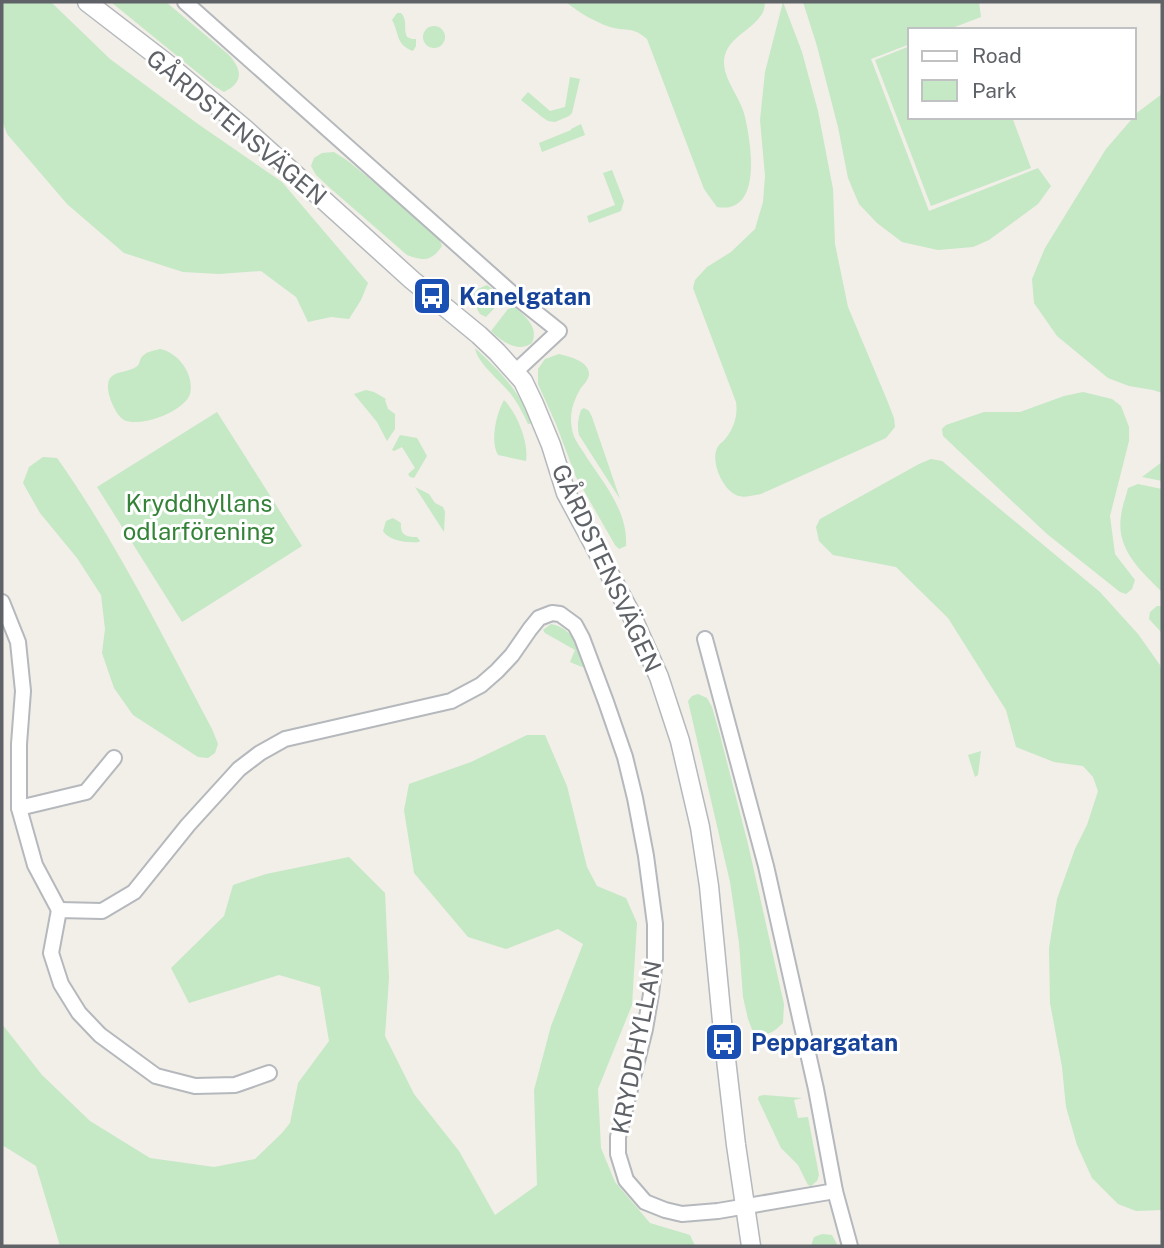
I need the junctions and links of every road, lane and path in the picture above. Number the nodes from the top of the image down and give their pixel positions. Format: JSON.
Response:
{"nodes":[{"id":1,"x":87,"y":2,"type":"edge"},
{"id":2,"x":185,"y":2,"type":"edge"},
{"id":3,"x":515,"y":372,"type":"junction"},
{"id":4,"x":2,"y":602,"type":"edge"},
{"id":5,"x":705,"y":639,"type":"dead end"},
{"id":6,"x":114,"y":758,"type":"dead end"},
{"id":7,"x":19,"y":808,"type":"junction"},
{"id":8,"x":59,"y":910,"type":"junction"},
{"id":9,"x":269,"y":1073,"type":"dead end"},
{"id":10,"x":835,"y":1191,"type":"junction"},
{"id":11,"x":746,"y":1207,"type":"junction"},
{"id":12,"x":751,"y":1246,"type":"edge"},
{"id":13,"x":850,"y":1246,"type":"edge"}],
"edges":[{"from":1,"to":3,"type":"street","name":"GÅRDSTENSVÄGEN"},
{"from":2,"to":3,"type":"street"},
{"from":3,"to":11,"type":"street","name":"GÅRDSTENSVÄGEN"},
{"from":4,"to":7,"type":"street"},
{"from":5,"to":10,"type":"street"},
{"from":6,"to":7,"type":"street"},
{"from":7,"to":8,"type":"street"},
{"from":8,"to":9,"type":"street"},
{"from":8,"to":11,"type":"street","name":"KRYDDHYLLAN"},
{"from":10,"to":11,"type":"street"},
{"from":10,"to":13,"type":"street"},
{"from":11,"to":12,"type":"street","name":"GÅRDSTENSVÄGEN"}]}
